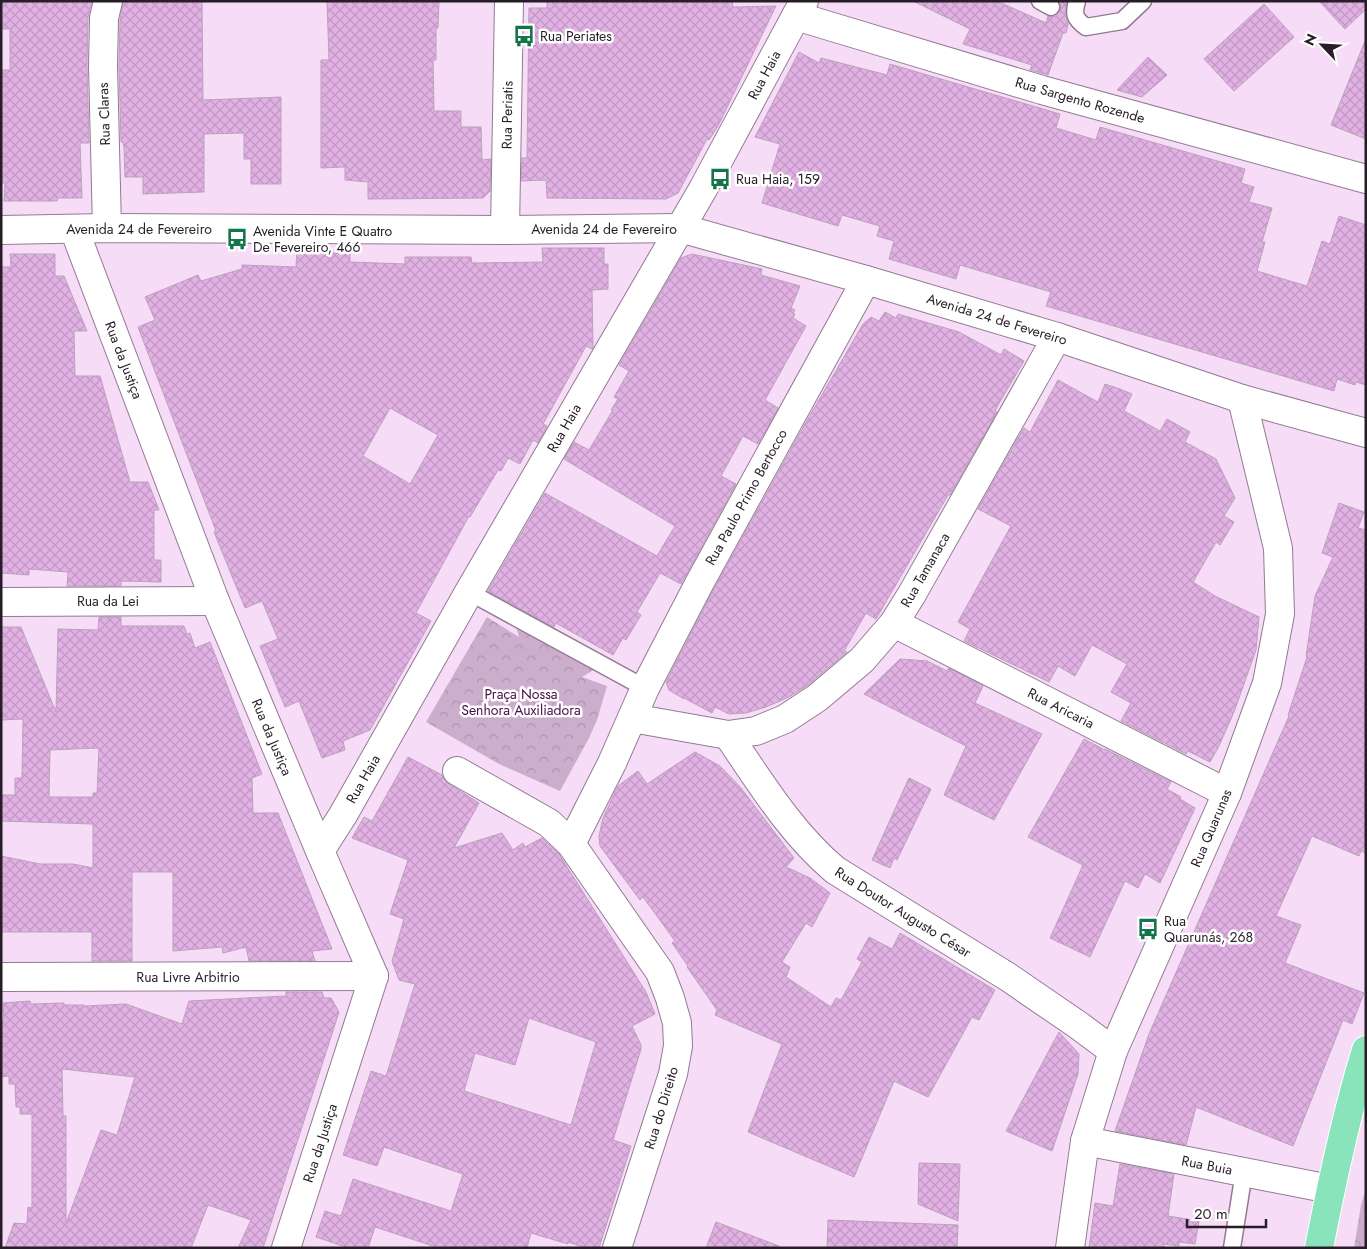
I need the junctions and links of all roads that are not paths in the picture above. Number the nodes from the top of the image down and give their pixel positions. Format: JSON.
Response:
{"nodes":[{"id":1,"x":108,"y":1,"type":"edge"},
{"id":2,"x":509,"y":1,"type":"edge"},
{"id":3,"x":1143,"y":1,"type":"edge"},
{"id":4,"x":800,"y":9,"type":"edge"},
{"id":5,"x":1075,"y":10,"type":"edge"},
{"id":6,"x":1366,"y":179,"type":"edge"},
{"id":7,"x":107,"y":228,"type":"junction"},
{"id":8,"x":680,"y":228,"type":"junction"},
{"id":9,"x":74,"y":229,"type":"junction"},
{"id":10,"x":1,"y":230,"type":"edge"},
{"id":11,"x":505,"y":230,"type":"junction"},
{"id":12,"x":866,"y":280,"type":"junction"},
{"id":13,"x":1057,"y":337,"type":"junction"},
{"id":14,"x":1242,"y":399,"type":"junction"},
{"id":15,"x":1366,"y":433,"type":"edge"},
{"id":16,"x":469,"y":592,"type":"junction"},
{"id":17,"x":215,"y":601,"type":"junction"},
{"id":18,"x":1,"y":602,"type":"edge"},
{"id":19,"x":894,"y":623,"type":"junction"},
{"id":20,"x":645,"y":688,"type":"junction"},
{"id":21,"x":632,"y":718,"type":"junction"},
{"id":22,"x":728,"y":735,"type":"junction"},
{"id":23,"x":457,"y":771,"type":"dead end"},
{"id":24,"x":1227,"y":793,"type":"junction"},
{"id":25,"x":571,"y":844,"type":"junction"},
{"id":26,"x":320,"y":851,"type":"junction"},
{"id":27,"x":374,"y":976,"type":"junction"},
{"id":28,"x":1,"y":977,"type":"edge"},
{"id":29,"x":1113,"y":1050,"type":"junction"},
{"id":30,"x":1366,"y":1050,"type":"edge"},
{"id":31,"x":1085,"y":1141,"type":"junction"},
{"id":32,"x":1244,"y":1172,"type":"junction"},
{"id":33,"x":1330,"y":1189,"type":"junction"},
{"id":34,"x":286,"y":1248,"type":"edge"},
{"id":35,"x":617,"y":1248,"type":"edge"},
{"id":36,"x":1070,"y":1248,"type":"edge"},
{"id":37,"x":1232,"y":1248,"type":"edge"},
{"id":38,"x":1319,"y":1248,"type":"edge"}],
"edges":[{"from":1,"to":7,"type":"street","name":"Rua Claras"},
{"from":2,"to":11,"type":"street","name":"Rua Periatis"},
{"from":3,"to":5,"type":"lane"},
{"from":4,"to":6,"type":"street","name":"Rua Sargento Rozende"},
{"from":4,"to":8,"type":"street","name":"Rua Haia"},
{"from":7,"to":9,"type":"street","name":"Avenida 24 de Fevereiro"},
{"from":7,"to":11,"type":"street","name":"Avenida 24 de Fevereiro"},
{"from":8,"to":11,"type":"street","name":"Avenida 24 de Fevereiro"},
{"from":8,"to":12,"type":"street","name":"Avenida 24 de Fevereiro"},
{"from":8,"to":16,"type":"street","name":"Rua Haia"},
{"from":9,"to":10,"type":"street","name":"Avenida 24 de Fevereiro"},
{"from":9,"to":17,"type":"street","name":"Rua da Justiça"},
{"from":12,"to":13,"type":"street","name":"Avenida 24 de Fevereiro"},
{"from":12,"to":20,"type":"street","name":"Rua Paulo Primo Bertocco"},
{"from":13,"to":14,"type":"street","name":"Avenida 24 de Fevereiro"},
{"from":13,"to":19,"type":"street","name":"Rua Tamanaca"},
{"from":14,"to":15,"type":"street","name":"Avenida 24 de Fevereiro"},
{"from":14,"to":24,"type":"street","name":"Rua Quarunas"},
{"from":16,"to":20,"type":"lane"},
{"from":16,"to":26,"type":"street","name":"Rua Haia"},
{"from":17,"to":18,"type":"street","name":"Rua da Lei"},
{"from":17,"to":26,"type":"street","name":"Rua da Justiça"},
{"from":19,"to":22,"type":"street","name":"Rua Tamanaca"},
{"from":19,"to":24,"type":"street","name":"Rua Aricaria"},
{"from":20,"to":21,"type":"street","name":"Rua Paulo Primo Bertocco"},
{"from":21,"to":22,"type":"street"},
{"from":21,"to":25,"type":"street"},
{"from":22,"to":29,"type":"street","name":"Rua Doutor Augusto César"},
{"from":23,"to":25,"type":"street"},
{"from":24,"to":29,"type":"street","name":"Rua Quarunas"},
{"from":25,"to":35,"type":"street","name":"Rua do Direito"},
{"from":26,"to":27,"type":"street","name":"Rua da Justiça"},
{"from":27,"to":28,"type":"street","name":"Rua Livre Arbitrio"},
{"from":27,"to":34,"type":"street","name":"Rua da Justiça"},
{"from":29,"to":31,"type":"street","name":"Rua Quarunas"},
{"from":30,"to":33,"type":"main road"},
{"from":31,"to":32,"type":"street","name":"Rua Buia"},
{"from":31,"to":36,"type":"street","name":"Rua Quarunas"},
{"from":32,"to":33,"type":"street","name":"Rua Buia"},
{"from":32,"to":37,"type":"lane"},
{"from":33,"to":38,"type":"main road"}]}
